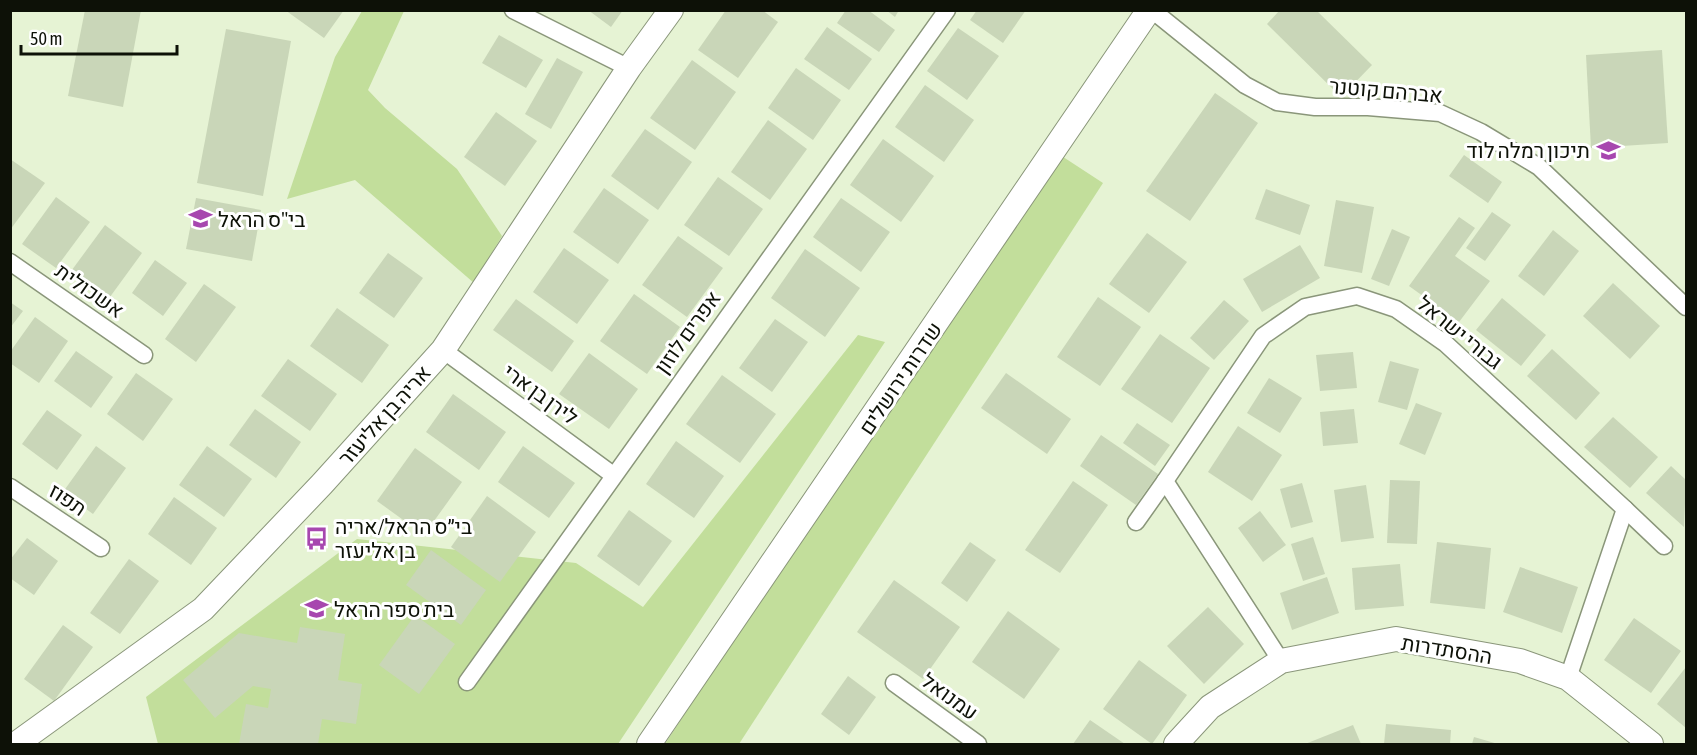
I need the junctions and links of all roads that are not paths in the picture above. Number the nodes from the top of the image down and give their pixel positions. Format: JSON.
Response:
{"nodes":[{"id":1,"x":513,"y":10,"type":"edge"},
{"id":2,"x":671,"y":10,"type":"edge"},
{"id":3,"x":946,"y":10,"type":"edge"},
{"id":4,"x":1151,"y":10,"type":"edge"},
{"id":5,"x":629,"y":68,"type":"junction"},
{"id":6,"x":10,"y":262,"type":"edge"},
{"id":7,"x":1686,"y":307,"type":"edge"},
{"id":8,"x":443,"y":350,"type":"junction"},
{"id":9,"x":144,"y":356,"type":"dead end"},
{"id":10,"x":613,"y":475,"type":"junction"},
{"id":11,"x":1166,"y":481,"type":"junction"},
{"id":12,"x":10,"y":488,"type":"edge"},
{"id":13,"x":1626,"y":509,"type":"junction"},
{"id":14,"x":1136,"y":522,"type":"dead end"},
{"id":15,"x":1664,"y":546,"type":"dead end"},
{"id":16,"x":100,"y":548,"type":"dead end"},
{"id":17,"x":1281,"y":662,"type":"junction"},
{"id":18,"x":1568,"y":678,"type":"junction"},
{"id":19,"x":467,"y":682,"type":"dead end"},
{"id":20,"x":894,"y":683,"type":"dead end"},
{"id":21,"x":16,"y":744,"type":"edge"},
{"id":22,"x":649,"y":744,"type":"edge"},
{"id":23,"x":978,"y":744,"type":"edge"},
{"id":24,"x":1176,"y":744,"type":"edge"},
{"id":25,"x":1651,"y":744,"type":"edge"}],
"edges":[{"from":1,"to":5,"type":"street"},
{"from":2,"to":5,"type":"street","name":"אריה בן אליעזר"},
{"from":3,"to":10,"type":"street","name":"אפרים לוזון"},
{"from":4,"to":7,"type":"street","name":"אברהם קוטנר"},
{"from":4,"to":22,"type":"street","name":"שדרות ירושלים"},
{"from":5,"to":8,"type":"street","name":"אריה בן אליעזר"},
{"from":6,"to":9,"type":"street","name":"אשכולית"},
{"from":8,"to":10,"type":"street","name":"לירן בן ארי"},
{"from":8,"to":21,"type":"street","name":"אריה בן אליעזר"},
{"from":10,"to":19,"type":"street","name":"אפרים לוזון"},
{"from":11,"to":13,"type":"street","name":"גבורי ישראל"},
{"from":11,"to":14,"type":"street","name":"גבורי ישראל"},
{"from":11,"to":17,"type":"street"},
{"from":12,"to":16,"type":"street","name":"תפוז"},
{"from":13,"to":15,"type":"street","name":"גבורי ישראל"},
{"from":13,"to":18,"type":"street"},
{"from":17,"to":18,"type":"street","name":"ההסתדרות"},
{"from":17,"to":24,"type":"street","name":"ההסתדרות"},
{"from":18,"to":25,"type":"street","name":"ההסתדרות"},
{"from":20,"to":23,"type":"street","name":"עמנואל"}]}
